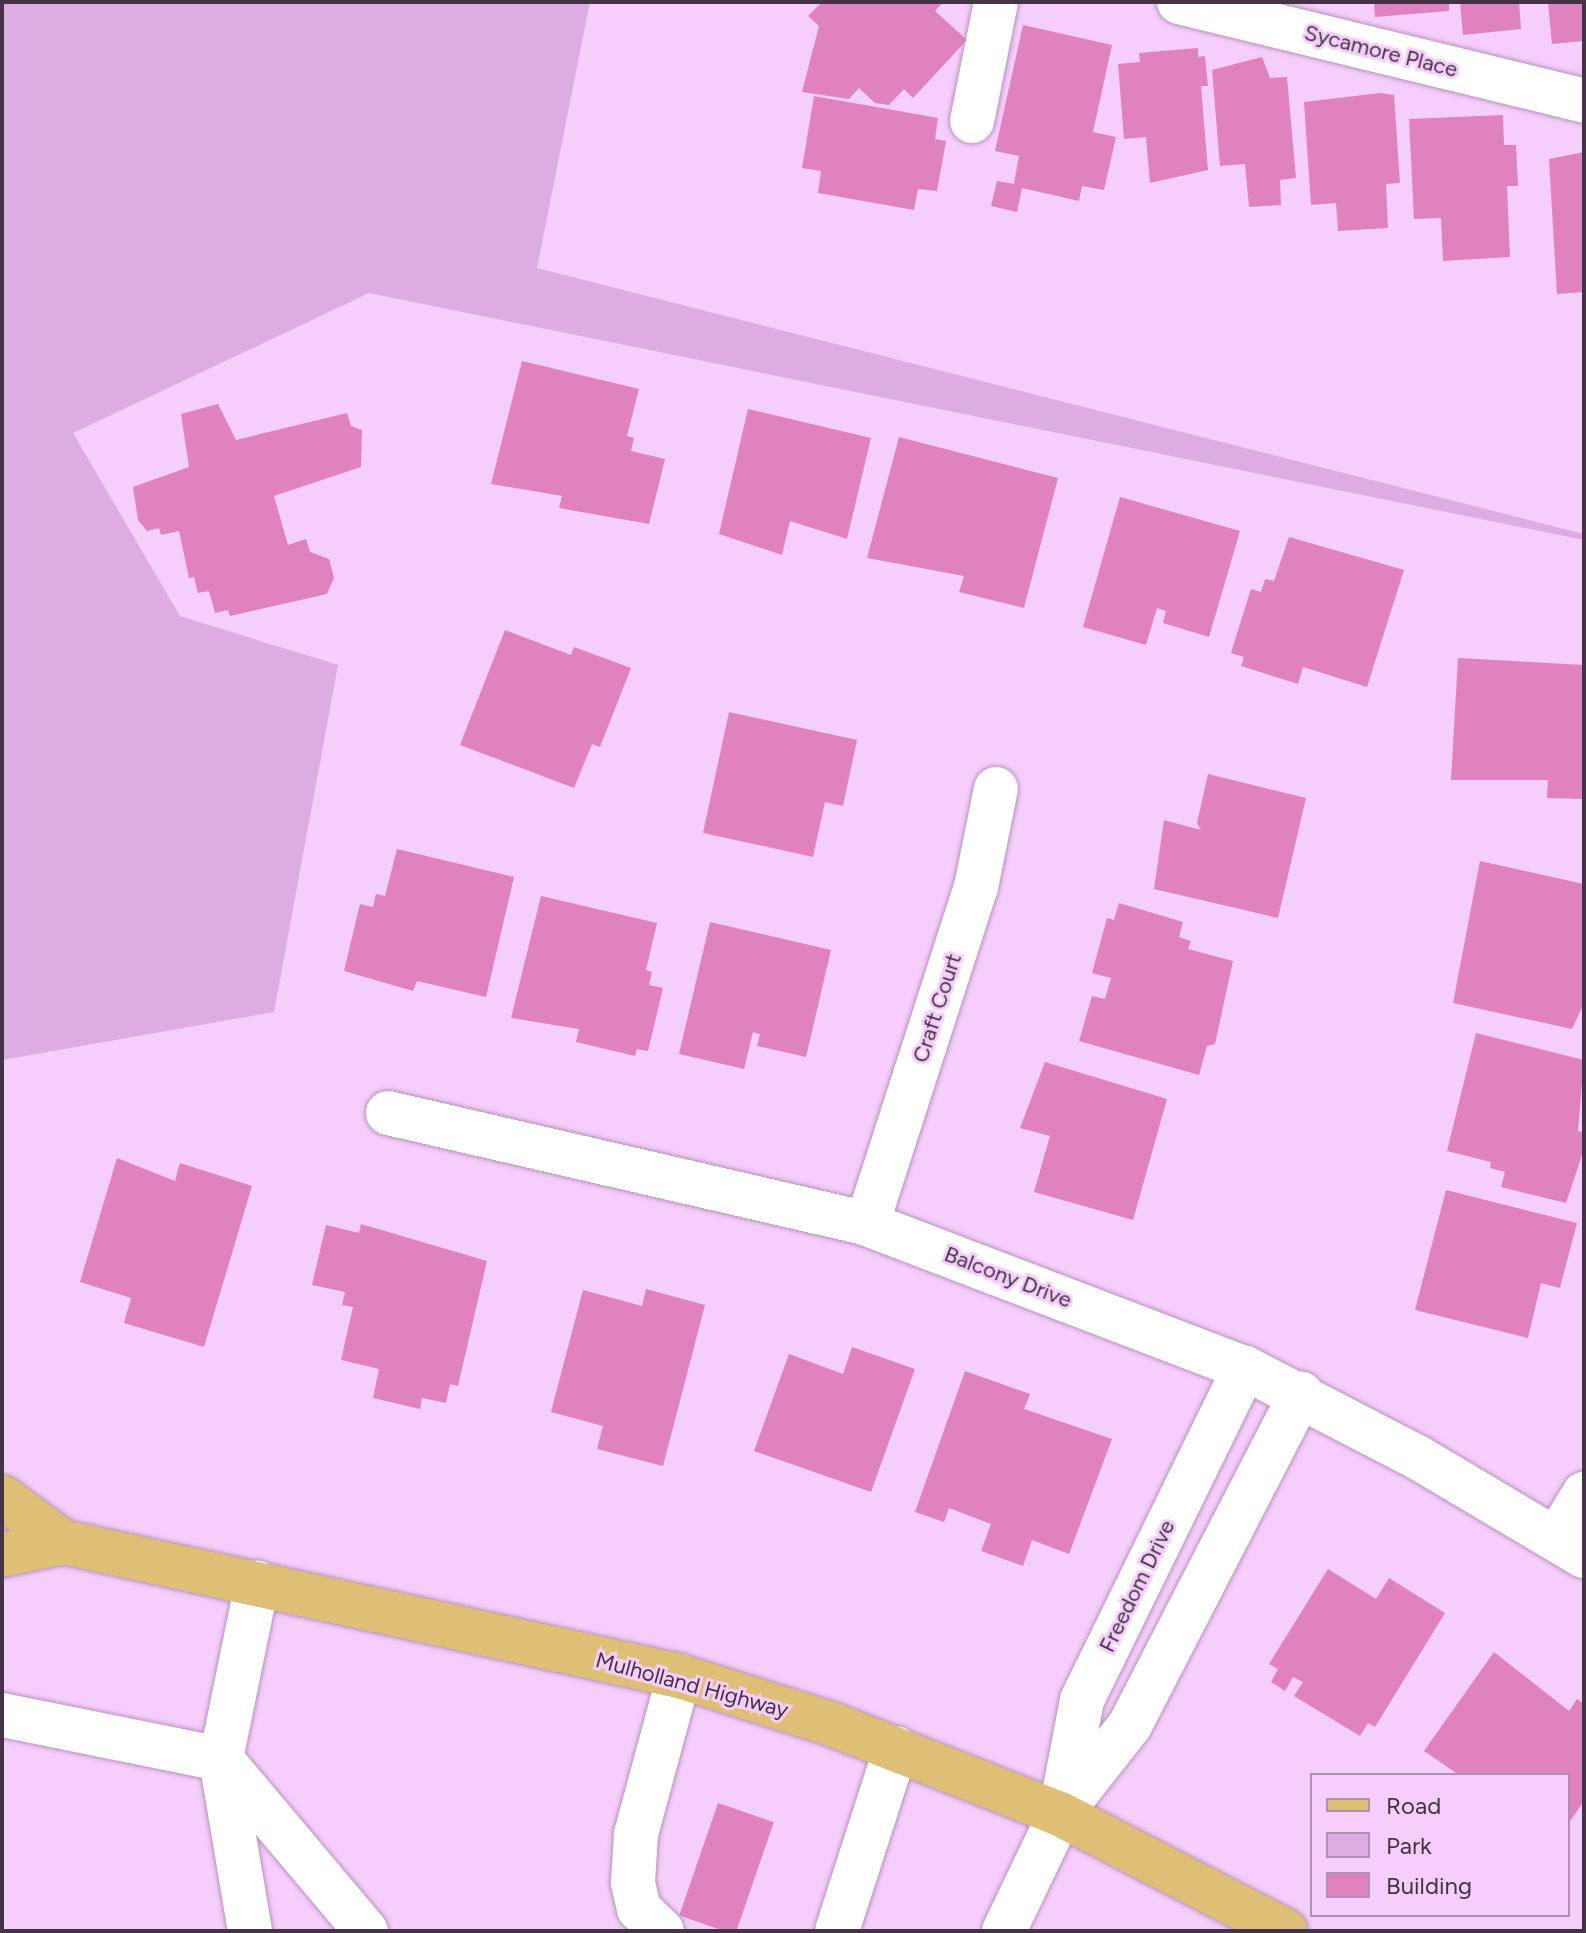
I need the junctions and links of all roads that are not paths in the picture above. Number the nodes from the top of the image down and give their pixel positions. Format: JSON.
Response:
{"nodes":[{"id":1,"x":996,"y":2,"type":"edge"},
{"id":2,"x":1179,"y":2,"type":"edge"},
{"id":3,"x":1584,"y":101,"type":"edge"},
{"id":4,"x":972,"y":121,"type":"dead end"},
{"id":5,"x":996,"y":789,"type":"dead end"},
{"id":6,"x":388,"y":1113,"type":"dead end"},
{"id":7,"x":867,"y":1224,"type":"junction"},
{"id":8,"x":1245,"y":1368,"type":"junction"},
{"id":9,"x":1301,"y":1394,"type":"junction"},
{"id":10,"x":1584,"y":1494,"type":"edge"},
{"id":11,"x":2,"y":1497,"type":"edge"},
{"id":12,"x":63,"y":1542,"type":"junction"},
{"id":13,"x":1570,"y":1547,"type":"edge"},
{"id":14,"x":2,"y":1555,"type":"edge"},
{"id":15,"x":257,"y":1583,"type":"junction"},
{"id":16,"x":679,"y":1676,"type":"junction"},
{"id":17,"x":2,"y":1715,"type":"edge"},
{"id":18,"x":896,"y":1748,"type":"junction"},
{"id":19,"x":221,"y":1759,"type":"junction"},
{"id":20,"x":1060,"y":1814,"type":"junction"},
{"id":21,"x":250,"y":1931,"type":"edge"},
{"id":22,"x":366,"y":1931,"type":"edge"},
{"id":23,"x":662,"y":1931,"type":"edge"},
{"id":24,"x":837,"y":1931,"type":"edge"},
{"id":25,"x":1004,"y":1931,"type":"edge"},
{"id":26,"x":1286,"y":1931,"type":"edge"}],
"edges":[{"from":1,"to":4,"type":"street"},
{"from":2,"to":3,"type":"street","name":"Sycamore Place"},
{"from":5,"to":7,"type":"street","name":"Craft Court"},
{"from":6,"to":7,"type":"street","name":"Balcony Drive"},
{"from":7,"to":8,"type":"street","name":"Balcony Drive"},
{"from":8,"to":9,"type":"street","name":"Balcony Drive"},
{"from":8,"to":20,"type":"street","name":"Freedom Drive"},
{"from":9,"to":13,"type":"street","name":"Balcony Drive"},
{"from":9,"to":20,"type":"street","name":"Freedom Drive"},
{"from":10,"to":13,"type":"street"},
{"from":11,"to":12,"type":"main road","name":"Mulholland Highway"},
{"from":12,"to":14,"type":"main road","name":"Mulholland Highway"},
{"from":12,"to":15,"type":"main road","name":"Mulholland Highway"},
{"from":15,"to":16,"type":"main road","name":"Mulholland Highway"},
{"from":15,"to":19,"type":"street"},
{"from":16,"to":18,"type":"main road","name":"Mulholland Highway"},
{"from":16,"to":23,"type":"street"},
{"from":17,"to":19,"type":"street"},
{"from":18,"to":20,"type":"main road","name":"Mulholland Highway"},
{"from":18,"to":24,"type":"street"},
{"from":19,"to":21,"type":"street"},
{"from":19,"to":22,"type":"street"},
{"from":20,"to":25,"type":"street","name":"Freedom Drive"},
{"from":20,"to":26,"type":"main road","name":"Mulholland Highway"}]}
